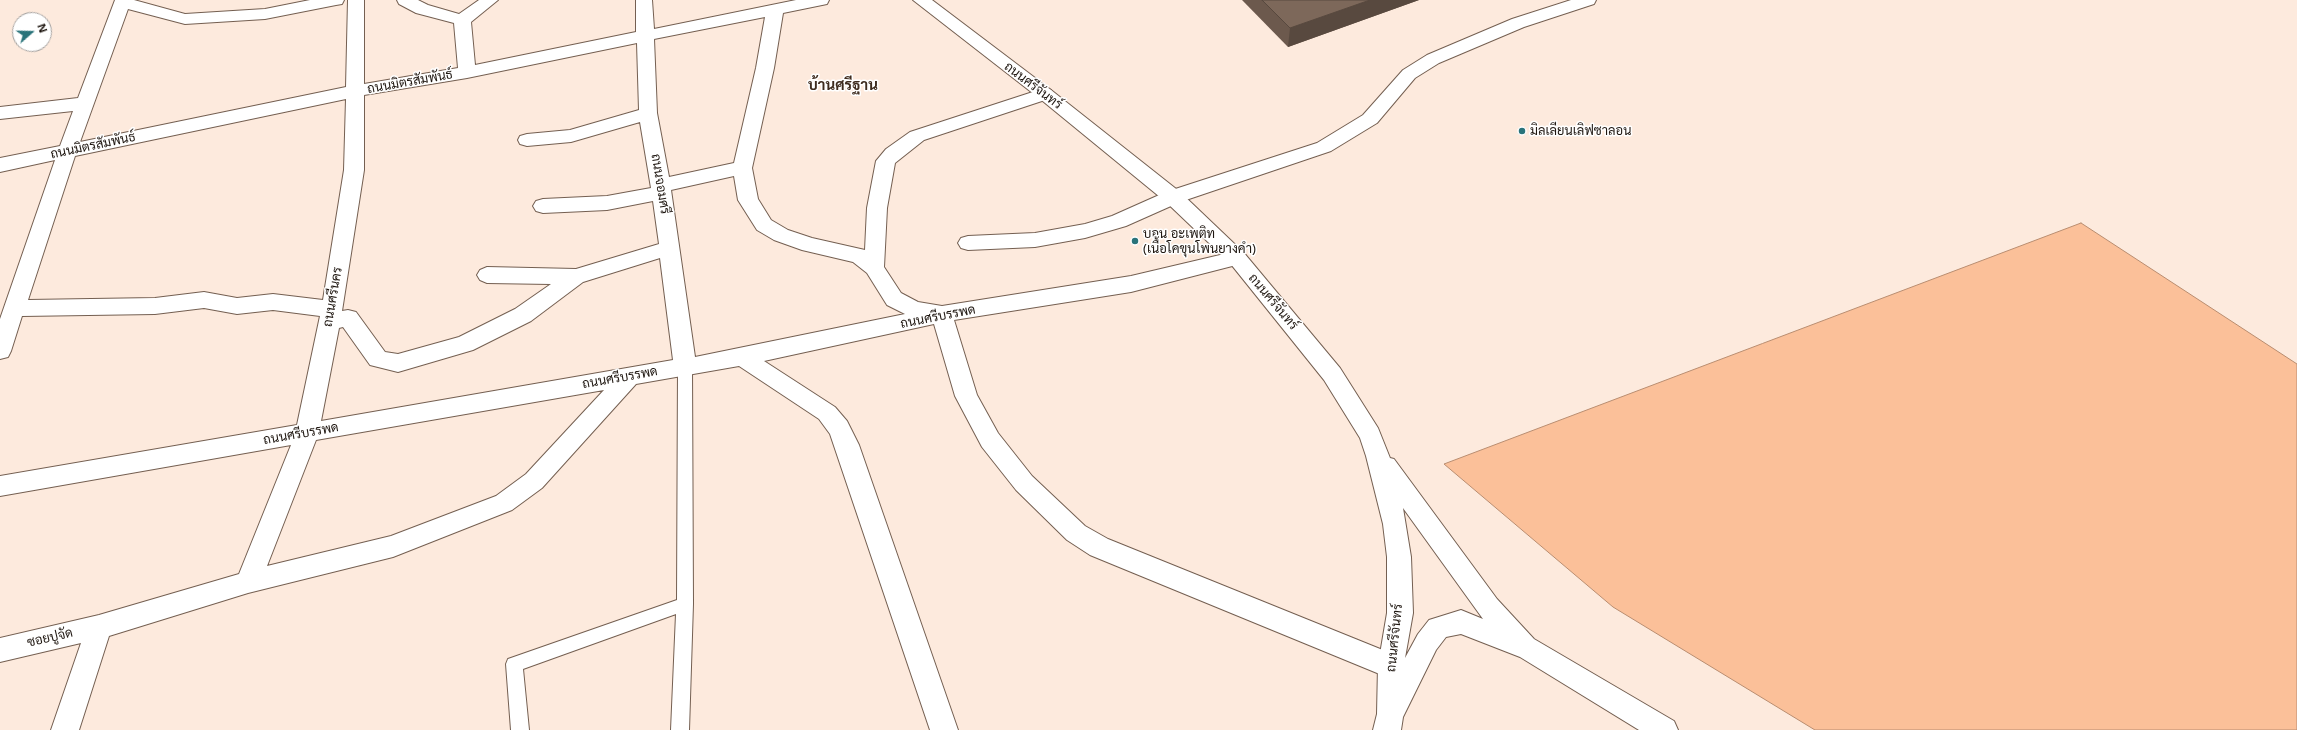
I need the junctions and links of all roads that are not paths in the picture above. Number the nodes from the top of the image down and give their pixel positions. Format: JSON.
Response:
{"nodes":[{"id":1,"x":336,"y":0,"type":"edge"},
{"id":2,"x":356,"y":0,"type":"edge"},
{"id":3,"x":404,"y":0,"type":"edge"},
{"id":4,"x":490,"y":0,"type":"edge"},
{"id":5,"x":644,"y":0,"type":"edge"},
{"id":6,"x":821,"y":0,"type":"edge"},
{"id":7,"x":921,"y":0,"type":"edge"},
{"id":8,"x":1588,"y":0,"type":"edge"},
{"id":9,"x":123,"y":1,"type":"edge"},
{"id":10,"x":775,"y":10,"type":"junction"},
{"id":11,"x":462,"y":20,"type":"junction"},
{"id":12,"x":644,"y":37,"type":"junction"},
{"id":13,"x":467,"y":72,"type":"junction"},
{"id":14,"x":355,"y":91,"type":"junction"},
{"id":15,"x":1044,"y":94,"type":"junction"},
{"id":16,"x":85,"y":104,"type":"junction"},
{"id":17,"x":0,"y":113,"type":"edge"},
{"id":18,"x":648,"y":113,"type":"junction"},
{"id":19,"x":527,"y":140,"type":"dead end"},
{"id":20,"x":67,"y":152,"type":"junction"},
{"id":21,"x":0,"y":165,"type":"edge"},
{"id":22,"x":742,"y":168,"type":"junction"},
{"id":23,"x":662,"y":189,"type":"junction"},
{"id":24,"x":1173,"y":197,"type":"junction"},
{"id":25,"x":543,"y":206,"type":"dead end"},
{"id":26,"x":968,"y":243,"type":"dead end"},
{"id":27,"x":670,"y":248,"type":"junction"},
{"id":28,"x":1237,"y":258,"type":"junction"},
{"id":29,"x":874,"y":268,"type":"junction"},
{"id":30,"x":487,"y":275,"type":"dead end"},
{"id":31,"x":576,"y":277,"type":"junction"},
{"id":32,"x":15,"y":308,"type":"junction"},
{"id":33,"x":942,"y":314,"type":"junction"},
{"id":34,"x":331,"y":315,"type":"junction"},
{"id":35,"x":0,"y":351,"type":"edge"},
{"id":36,"x":742,"y":357,"type":"junction"},
{"id":37,"x":685,"y":367,"type":"junction"},
{"id":38,"x":631,"y":375,"type":"junction"},
{"id":39,"x":307,"y":433,"type":"junction"},
{"id":40,"x":1378,"y":456,"type":"junction"},
{"id":41,"x":0,"y":486,"type":"edge"},
{"id":42,"x":248,"y":582,"type":"junction"},
{"id":43,"x":685,"y":604,"type":"junction"},
{"id":44,"x":99,"y":627,"type":"junction"},
{"id":45,"x":1529,"y":649,"type":"junction"},
{"id":46,"x":0,"y":650,"type":"edge"},
{"id":47,"x":1391,"y":666,"type":"junction"},
{"id":48,"x":1389,"y":722,"type":"edge"},
{"id":49,"x":65,"y":730,"type":"edge"},
{"id":50,"x":520,"y":730,"type":"edge"},
{"id":51,"x":680,"y":730,"type":"edge"},
{"id":52,"x":944,"y":730,"type":"edge"},
{"id":53,"x":1664,"y":730,"type":"edge"}],
"edges":[{"from":1,"to":9,"type":"street"},
{"from":2,"to":14,"type":"street","name":"ถนนศรีนคร"},
{"from":3,"to":11,"type":"street"},
{"from":4,"to":11,"type":"street"},
{"from":5,"to":12,"type":"street","name":"ถนนจอมศรี"},
{"from":6,"to":10,"type":"street","name":"ถนนมิตรสัมพันธ์"},
{"from":7,"to":15,"type":"street","name":"ถนนศรีจันทร์"},
{"from":8,"to":24,"type":"street"},
{"from":9,"to":16,"type":"street"},
{"from":10,"to":12,"type":"street","name":"ถนนมิตรสัมพันธ์"},
{"from":10,"to":22,"type":"street"},
{"from":11,"to":13,"type":"street"},
{"from":12,"to":13,"type":"street","name":"ถนนมิตรสัมพันธ์"},
{"from":12,"to":18,"type":"street","name":"ถนนจอมศรี"},
{"from":13,"to":14,"type":"street","name":"ถนนมิตรสัมพันธ์"},
{"from":14,"to":20,"type":"street","name":"ถนนมิตรสัมพันธ์"},
{"from":14,"to":34,"type":"street","name":"ถนนศรีนคร"},
{"from":15,"to":24,"type":"street","name":"ถนนศรีจันทร์"},
{"from":15,"to":29,"type":"street"},
{"from":16,"to":17,"type":"street"},
{"from":16,"to":20,"type":"street"},
{"from":18,"to":19,"type":"street"},
{"from":18,"to":23,"type":"street","name":"ถนนจอมศรี"},
{"from":20,"to":21,"type":"street","name":"ถนนมิตรสัมพันธ์"},
{"from":20,"to":32,"type":"street"},
{"from":22,"to":23,"type":"street"},
{"from":22,"to":29,"type":"street"},
{"from":23,"to":25,"type":"street"},
{"from":23,"to":27,"type":"street","name":"ถนนจอมศรี"},
{"from":24,"to":26,"type":"street"},
{"from":24,"to":28,"type":"street","name":"ถนนศรีจันทร์"},
{"from":27,"to":31,"type":"street"},
{"from":27,"to":37,"type":"street","name":"ถนนจอมศรี"},
{"from":28,"to":33,"type":"street","name":"ถนนศรีบรรพด"},
{"from":28,"to":40,"type":"street","name":"ถนนศรีจันทร์"},
{"from":29,"to":33,"type":"street"},
{"from":30,"to":31,"type":"street"},
{"from":31,"to":34,"type":"street"},
{"from":32,"to":34,"type":"street"},
{"from":32,"to":35,"type":"street"},
{"from":33,"to":36,"type":"street","name":"ถนนศรีบรรพด"},
{"from":33,"to":47,"type":"street"},
{"from":34,"to":39,"type":"street","name":"ถนนศรีนคร"},
{"from":36,"to":37,"type":"street","name":"ถนนศรีบรรพด"},
{"from":36,"to":52,"type":"street"},
{"from":37,"to":38,"type":"street","name":"ถนนศรีบรรพด"},
{"from":37,"to":43,"type":"lane"},
{"from":38,"to":39,"type":"street","name":"ถนนศรีบรรพด"},
{"from":38,"to":42,"type":"street","name":"ซอยปูจัด"},
{"from":39,"to":41,"type":"street","name":"ถนนศรีบรรพด"},
{"from":39,"to":42,"type":"street","name":"ถนนศรีนคร"},
{"from":40,"to":45,"type":"street"},
{"from":40,"to":47,"type":"street","name":"ถนนศรีจันทร์"},
{"from":42,"to":44,"type":"street","name":"ซอยปูจัด"},
{"from":43,"to":50,"type":"lane"},
{"from":43,"to":51,"type":"lane"},
{"from":44,"to":46,"type":"street","name":"ซอยปูจัด"},
{"from":44,"to":49,"type":"street"},
{"from":45,"to":48,"type":"street"},
{"from":45,"to":53,"type":"street"},
{"from":47,"to":48,"type":"street","name":"ถนนศรีจันทร์"}]}
